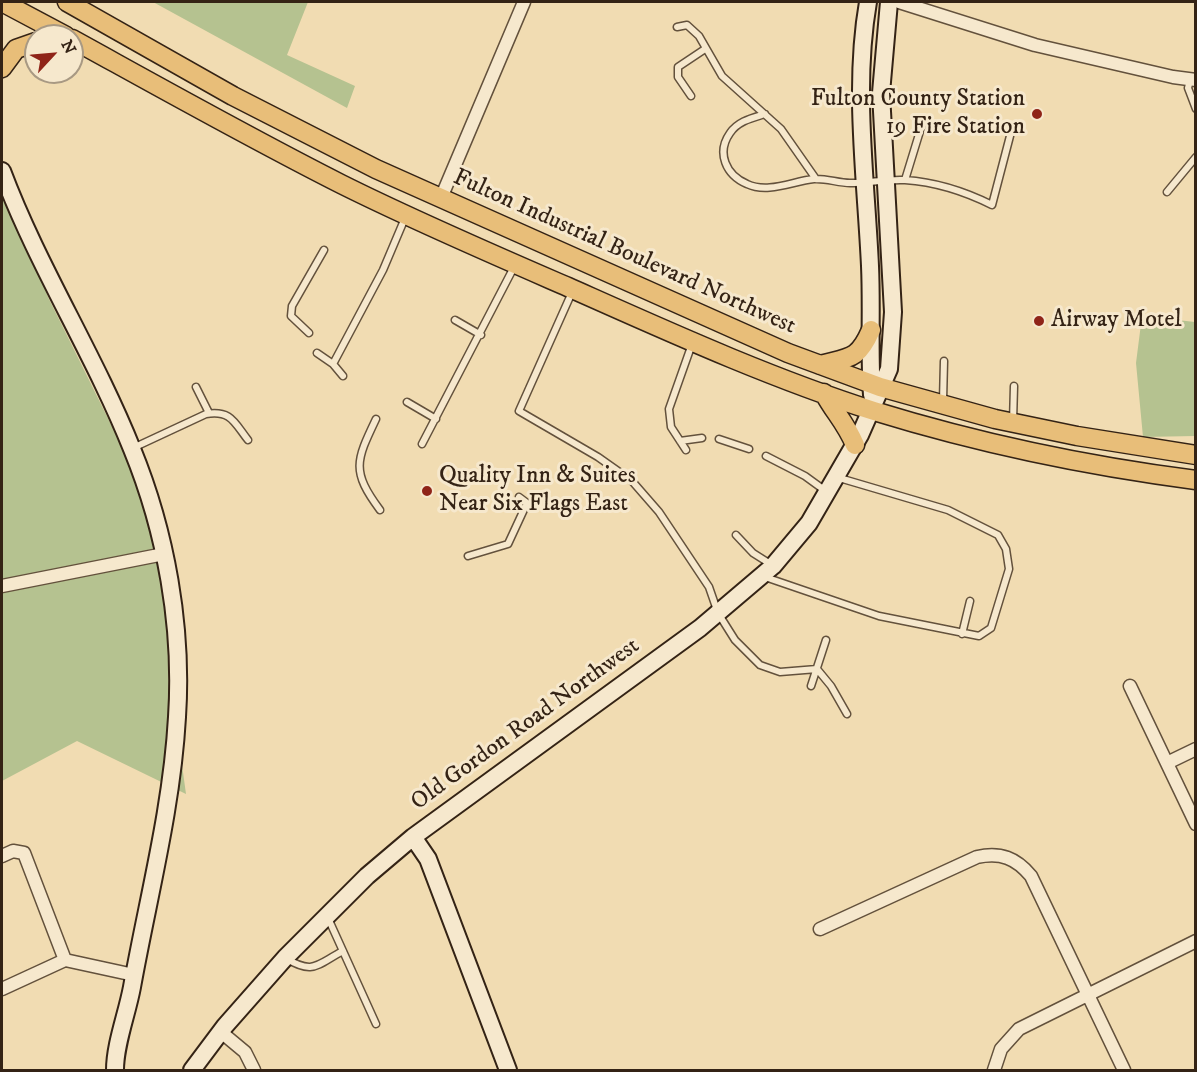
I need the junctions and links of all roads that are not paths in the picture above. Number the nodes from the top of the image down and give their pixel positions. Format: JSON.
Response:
{"nodes":[{"id":1,"x":2,"y":2,"type":"edge"},
{"id":2,"x":67,"y":2,"type":"edge"},
{"id":3,"x":524,"y":2,"type":"edge"},
{"id":4,"x":868,"y":2,"type":"edge"},
{"id":5,"x":889,"y":2,"type":"edge"},
{"id":6,"x":900,"y":2,"type":"edge"},
{"id":7,"x":43,"y":24,"type":"edge"},
{"id":8,"x":677,"y":27,"type":"dead end"},
{"id":9,"x":24,"y":46,"type":"edge"},
{"id":10,"x":84,"y":46,"type":"edge"},
{"id":11,"x":705,"y":49,"type":"junction"},
{"id":12,"x":2,"y":68,"type":"edge"},
{"id":13,"x":1193,"y":80,"type":"edge"},
{"id":14,"x":691,"y":96,"type":"dead end"},
{"id":15,"x":1196,"y":109,"type":"edge"},
{"id":16,"x":765,"y":114,"type":"junction"},
{"id":17,"x":924,"y":118,"type":"dead end"},
{"id":18,"x":1010,"y":136,"type":"dead end"},
{"id":19,"x":1196,"y":158,"type":"edge"},
{"id":20,"x":2,"y":171,"type":"edge"},
{"id":21,"x":816,"y":179,"type":"junction"},
{"id":22,"x":905,"y":180,"type":"junction"},
{"id":23,"x":885,"y":181,"type":"junction"},
{"id":24,"x":866,"y":182,"type":"junction"},
{"id":25,"x":1167,"y":192,"type":"dead end"},
{"id":26,"x":441,"y":198,"type":"junction"},
{"id":27,"x":406,"y":215,"type":"junction"},
{"id":28,"x":324,"y":250,"type":"dead end"},
{"id":29,"x":516,"y":264,"type":"junction"},
{"id":30,"x":573,"y":289,"type":"junction"},
{"id":31,"x":455,"y":320,"type":"dead end"},
{"id":32,"x":871,"y":330,"type":"junction"},
{"id":33,"x":309,"y":333,"type":"dead end"},
{"id":34,"x":481,"y":335,"type":"junction"},
{"id":35,"x":693,"y":341,"type":"junction"},
{"id":36,"x":317,"y":353,"type":"dead end"},
{"id":37,"x":944,"y":362,"type":"dead end"},
{"id":38,"x":333,"y":364,"type":"junction"},
{"id":39,"x":820,"y":365,"type":"junction"},
{"id":40,"x":343,"y":376,"type":"dead end"},
{"id":41,"x":875,"y":385,"type":"junction"},
{"id":42,"x":1014,"y":386,"type":"dead end"},
{"id":43,"x":196,"y":387,"type":"dead end"},
{"id":44,"x":824,"y":393,"type":"junction"},
{"id":45,"x":407,"y":402,"type":"dead end"},
{"id":46,"x":943,"y":404,"type":"junction"},
{"id":47,"x":873,"y":410,"type":"junction"},
{"id":48,"x":209,"y":413,"type":"junction"},
{"id":49,"x":436,"y":419,"type":"junction"},
{"id":50,"x":376,"y":420,"type":"dead end"},
{"id":51,"x":1012,"y":423,"type":"junction"},
{"id":52,"x":702,"y":438,"type":"dead end"},
{"id":53,"x":248,"y":440,"type":"dead end"},
{"id":54,"x":719,"y":440,"type":"dead end"},
{"id":55,"x":680,"y":441,"type":"junction"},
{"id":56,"x":423,"y":444,"type":"dead end"},
{"id":57,"x":855,"y":445,"type":"junction"},
{"id":58,"x":132,"y":449,"type":"junction"},
{"id":59,"x":749,"y":449,"type":"dead end"},
{"id":60,"x":686,"y":450,"type":"dead end"},
{"id":61,"x":1196,"y":455,"type":"edge"},
{"id":62,"x":766,"y":456,"type":"dead end"},
{"id":63,"x":836,"y":477,"type":"junction"},
{"id":64,"x":1196,"y":480,"type":"edge"},
{"id":65,"x":827,"y":492,"type":"junction"},
{"id":66,"x":519,"y":497,"type":"dead end"},
{"id":67,"x":380,"y":510,"type":"dead end"},
{"id":68,"x":736,"y":535,"type":"dead end"},
{"id":69,"x":164,"y":554,"type":"junction"},
{"id":70,"x":468,"y":556,"type":"dead end"},
{"id":71,"x":767,"y":571,"type":"junction"},
{"id":72,"x":2,"y":586,"type":"edge"},
{"id":73,"x":970,"y":601,"type":"dead end"},
{"id":74,"x":718,"y":613,"type":"junction"},
{"id":75,"x":962,"y":634,"type":"junction"},
{"id":76,"x":826,"y":640,"type":"dead end"},
{"id":77,"x":817,"y":669,"type":"junction"},
{"id":78,"x":811,"y":686,"type":"dead end"},
{"id":79,"x":1130,"y":686,"type":"dead end"},
{"id":80,"x":847,"y":714,"type":"dead end"},
{"id":81,"x":1196,"y":749,"type":"edge"},
{"id":82,"x":1167,"y":763,"type":"junction"},
{"id":83,"x":1196,"y":824,"type":"edge"},
{"id":84,"x":413,"y":837,"type":"junction"},
{"id":85,"x":2,"y":856,"type":"edge"},
{"id":86,"x":326,"y":914,"type":"junction"},
{"id":87,"x":820,"y":929,"type":"dead end"},
{"id":88,"x":1196,"y":941,"type":"edge"},
{"id":89,"x":343,"y":951,"type":"junction"},
{"id":90,"x":285,"y":958,"type":"junction"},
{"id":91,"x":65,"y":960,"type":"junction"},
{"id":92,"x":134,"y":975,"type":"junction"},
{"id":93,"x":2,"y":989,"type":"edge"},
{"id":94,"x":1087,"y":995,"type":"junction"},
{"id":95,"x":376,"y":1024,"type":"dead end"},
{"id":96,"x":221,"y":1032,"type":"junction"},
{"id":97,"x":113,"y":1068,"type":"edge"},
{"id":98,"x":252,"y":1069,"type":"edge"},
{"id":99,"x":192,"y":1071,"type":"edge"},
{"id":100,"x":508,"y":1071,"type":"edge"},
{"id":101,"x":994,"y":1071,"type":"edge"},
{"id":102,"x":1124,"y":1071,"type":"edge"}],
"edges":[{"from":1,"to":7,"type":"main road"},
{"from":2,"to":26,"type":"main road","name":"Fulton Industrial Boulevard Northwest"},
{"from":3,"to":26,"type":"street"},
{"from":4,"to":24,"type":"main road"},
{"from":5,"to":23,"type":"main road"},
{"from":6,"to":13,"type":"street"},
{"from":8,"to":11,"type":"lane"},
{"from":9,"to":12,"type":"main road"},
{"from":10,"to":27,"type":"main road","name":"Fulton Industrial Boulevard Northwest"},
{"from":11,"to":14,"type":"lane"},
{"from":11,"to":16,"type":"lane"},
{"from":13,"to":15,"type":"lane"},
{"from":16,"to":21,"type":"lane"},
{"from":16,"to":21,"type":"lane"},
{"from":17,"to":22,"type":"lane"},
{"from":18,"to":22,"type":"lane"},
{"from":19,"to":25,"type":"lane"},
{"from":20,"to":58,"type":"main road"},
{"from":21,"to":24,"type":"lane"},
{"from":22,"to":23,"type":"lane"},
{"from":23,"to":24,"type":"lane"},
{"from":23,"to":41,"type":"main road"},
{"from":24,"to":32,"type":"main road"},
{"from":26,"to":39,"type":"main road","name":"Fulton Industrial Boulevard Northwest"},
{"from":27,"to":29,"type":"main road","name":"Fulton Industrial Boulevard Northwest"},
{"from":27,"to":38,"type":"lane"},
{"from":28,"to":33,"type":"lane"},
{"from":29,"to":30,"type":"main road","name":"Fulton Industrial Boulevard Northwest"},
{"from":29,"to":34,"type":"lane"},
{"from":30,"to":35,"type":"main road","name":"Fulton Industrial Boulevard Northwest"},
{"from":30,"to":74,"type":"lane"},
{"from":31,"to":34,"type":"lane"},
{"from":32,"to":39,"type":"main road"},
{"from":32,"to":41,"type":"main road"},
{"from":34,"to":49,"type":"lane"},
{"from":35,"to":44,"type":"main road","name":"Fulton Industrial Boulevard Northwest"},
{"from":35,"to":55,"type":"lane"},
{"from":36,"to":38,"type":"lane"},
{"from":37,"to":46,"type":"lane"},
{"from":38,"to":40,"type":"lane"},
{"from":39,"to":41,"type":"main road","name":"Fulton Industrial Boulevard Northwest"},
{"from":41,"to":46,"type":"main road","name":"Fulton Industrial Boulevard Northwest"},
{"from":41,"to":47,"type":"main road","name":"Old Gordon Road Northwest"},
{"from":42,"to":51,"type":"lane"},
{"from":43,"to":48,"type":"lane"},
{"from":44,"to":47,"type":"main road","name":"Fulton Industrial Boulevard Northwest"},
{"from":44,"to":57,"type":"main road"},
{"from":45,"to":49,"type":"lane"},
{"from":46,"to":51,"type":"main road","name":"Fulton Industrial Boulevard Northwest"},
{"from":47,"to":57,"type":"main road","name":"Old Gordon Road Northwest"},
{"from":47,"to":64,"type":"main road","name":"Fulton Industrial Boulevard Northwest"},
{"from":48,"to":53,"type":"lane"},
{"from":48,"to":58,"type":"lane"},
{"from":49,"to":56,"type":"lane"},
{"from":50,"to":67,"type":"lane"},
{"from":51,"to":61,"type":"main road","name":"Fulton Industrial Boulevard Northwest"},
{"from":52,"to":55,"type":"lane"},
{"from":54,"to":59,"type":"lane"},
{"from":55,"to":60,"type":"lane"},
{"from":57,"to":63,"type":"main road","name":"Old Gordon Road Northwest"},
{"from":58,"to":69,"type":"main road"},
{"from":62,"to":65,"type":"lane"},
{"from":63,"to":65,"type":"main road","name":"Old Gordon Road Northwest"},
{"from":63,"to":75,"type":"lane"},
{"from":65,"to":71,"type":"main road","name":"Old Gordon Road Northwest"},
{"from":66,"to":70,"type":"lane"},
{"from":68,"to":71,"type":"lane"},
{"from":69,"to":72,"type":"street"},
{"from":69,"to":92,"type":"main road"},
{"from":71,"to":74,"type":"main road","name":"Old Gordon Road Northwest"},
{"from":71,"to":75,"type":"lane"},
{"from":73,"to":75,"type":"lane"},
{"from":74,"to":77,"type":"lane"},
{"from":74,"to":84,"type":"main road","name":"Old Gordon Road Northwest"},
{"from":76,"to":77,"type":"lane"},
{"from":77,"to":78,"type":"lane"},
{"from":77,"to":80,"type":"lane"},
{"from":79,"to":82,"type":"street"},
{"from":81,"to":82,"type":"street"},
{"from":82,"to":83,"type":"street"},
{"from":84,"to":86,"type":"main road","name":"Old Gordon Road Northwest"},
{"from":84,"to":100,"type":"main road"},
{"from":85,"to":91,"type":"street"},
{"from":86,"to":89,"type":"lane"},
{"from":86,"to":90,"type":"main road","name":"Old Gordon Road Northwest"},
{"from":87,"to":94,"type":"street"},
{"from":88,"to":94,"type":"street"},
{"from":89,"to":90,"type":"lane"},
{"from":89,"to":95,"type":"lane"},
{"from":90,"to":96,"type":"main road","name":"Old Gordon Road Northwest"},
{"from":91,"to":92,"type":"street"},
{"from":91,"to":93,"type":"street"},
{"from":92,"to":97,"type":"main road"},
{"from":94,"to":101,"type":"street"},
{"from":94,"to":102,"type":"street"},
{"from":96,"to":98,"type":"street"},
{"from":96,"to":99,"type":"main road","name":"Old Gordon Road Northwest"}]}
